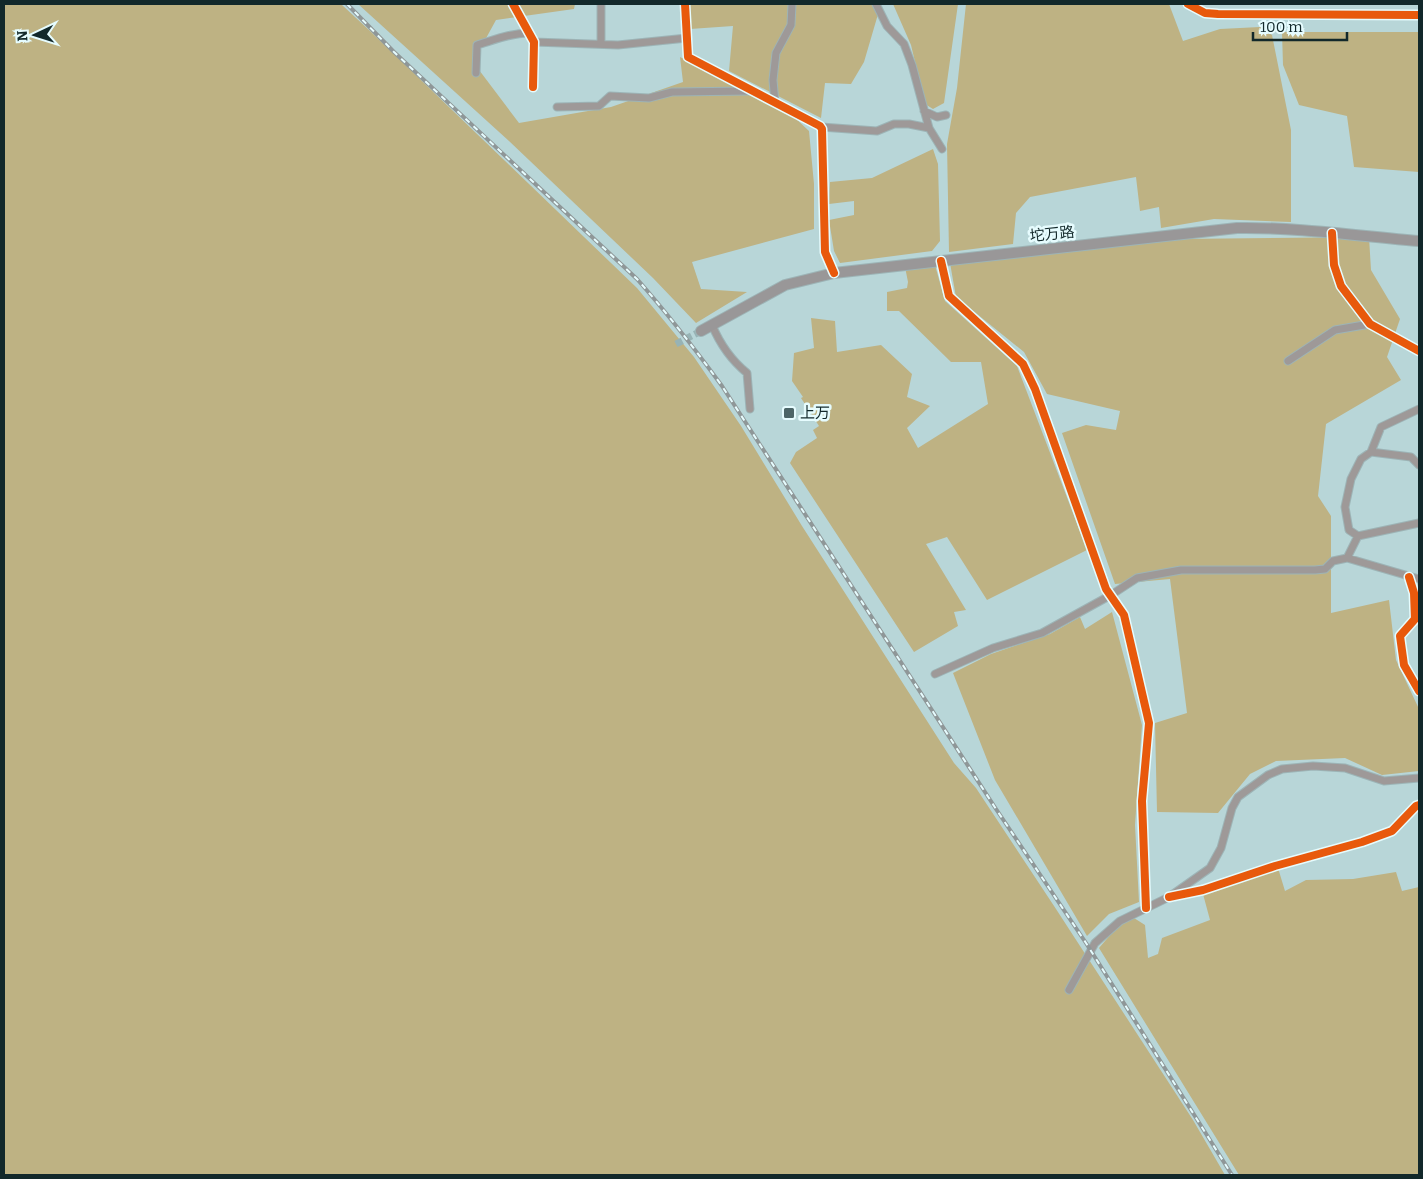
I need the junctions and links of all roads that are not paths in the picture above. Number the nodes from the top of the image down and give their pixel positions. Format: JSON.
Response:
{"nodes":[{"id":1,"x":513,"y":4,"type":"edge"},
{"id":2,"x":601,"y":4,"type":"edge"},
{"id":3,"x":685,"y":4,"type":"edge"},
{"id":4,"x":792,"y":4,"type":"edge"},
{"id":5,"x":876,"y":4,"type":"edge"},
{"id":6,"x":1188,"y":4,"type":"edge"},
{"id":7,"x":1419,"y":15,"type":"edge"},
{"id":8,"x":529,"y":33,"type":"junction"},
{"id":9,"x":687,"y":38,"type":"junction"},
{"id":10,"x":534,"y":42,"type":"junction"},
{"id":11,"x":601,"y":44,"type":"junction"},
{"id":12,"x":476,"y":73,"type":"dead end"},
{"id":13,"x":533,"y":87,"type":"dead end"},
{"id":14,"x":752,"y":91,"type":"junction"},
{"id":15,"x":775,"y":103,"type":"junction"},
{"id":16,"x":557,"y":107,"type":"dead end"},
{"id":17,"x":924,"y":111,"type":"junction"},
{"id":18,"x":946,"y":115,"type":"dead end"},
{"id":19,"x":821,"y":127,"type":"junction"},
{"id":20,"x":929,"y":128,"type":"junction"},
{"id":21,"x":942,"y":149,"type":"dead end"},
{"id":22,"x":1332,"y":233,"type":"junction"},
{"id":23,"x":1419,"y":241,"type":"edge"},
{"id":24,"x":942,"y":261,"type":"junction"},
{"id":25,"x":834,"y":273,"type":"junction"},
{"id":26,"x":1370,"y":324,"type":"junction"},
{"id":27,"x":712,"y":325,"type":"junction"},
{"id":28,"x":701,"y":331,"type":"tunnel mouth"},
{"id":29,"x":1419,"y":350,"type":"edge"},
{"id":30,"x":1288,"y":361,"type":"dead end"},
{"id":31,"x":750,"y":409,"type":"dead end"},
{"id":32,"x":1419,"y":409,"type":"edge"},
{"id":33,"x":1371,"y":452,"type":"junction"},
{"id":34,"x":1419,"y":465,"type":"edge"},
{"id":35,"x":1419,"y":523,"type":"edge"},
{"id":36,"x":1358,"y":536,"type":"junction"},
{"id":37,"x":1346,"y":558,"type":"junction"},
{"id":38,"x":1408,"y":577,"type":"junction"},
{"id":39,"x":1419,"y":579,"type":"edge"},
{"id":40,"x":1110,"y":595,"type":"junction"},
{"id":41,"x":935,"y":674,"type":"dead end"},
{"id":42,"x":1419,"y":690,"type":"edge"},
{"id":43,"x":1419,"y":778,"type":"edge"},
{"id":44,"x":1419,"y":805,"type":"edge"},
{"id":45,"x":1169,"y":897,"type":"junction"},
{"id":46,"x":1146,"y":908,"type":"junction"},
{"id":47,"x":1069,"y":990,"type":"dead end"}],
"edges":[{"from":1,"to":8,"type":"street"},
{"from":2,"to":11,"type":"street"},
{"from":3,"to":9,"type":"street"},
{"from":4,"to":15,"type":"street"},
{"from":5,"to":17,"type":"street"},
{"from":6,"to":7,"type":"street"},
{"from":8,"to":10,"type":"street"},
{"from":8,"to":12,"type":"street"},
{"from":9,"to":11,"type":"street"},
{"from":9,"to":14,"type":"street"},
{"from":10,"to":11,"type":"street"},
{"from":10,"to":13,"type":"street"},
{"from":14,"to":15,"type":"street"},
{"from":14,"to":16,"type":"street"},
{"from":15,"to":19,"type":"street"},
{"from":17,"to":18,"type":"street"},
{"from":17,"to":20,"type":"street"},
{"from":19,"to":20,"type":"street"},
{"from":19,"to":25,"type":"street"},
{"from":20,"to":21,"type":"street"},
{"from":22,"to":23,"type":"main road","name":"坨万路"},
{"from":22,"to":24,"type":"main road","name":"坨万路"},
{"from":22,"to":26,"type":"street"},
{"from":24,"to":25,"type":"main road","name":"坨万路"},
{"from":24,"to":40,"type":"street"},
{"from":25,"to":27,"type":"main road","name":"坨万路"},
{"from":26,"to":29,"type":"street"},
{"from":26,"to":30,"type":"street"},
{"from":27,"to":28,"type":"main road","name":"坨万路"},
{"from":27,"to":31,"type":"street"},
{"from":32,"to":33,"type":"street"},
{"from":33,"to":34,"type":"street"},
{"from":33,"to":36,"type":"street"},
{"from":35,"to":36,"type":"street"},
{"from":36,"to":37,"type":"street"},
{"from":37,"to":38,"type":"street"},
{"from":37,"to":40,"type":"street"},
{"from":38,"to":39,"type":"street"},
{"from":38,"to":42,"type":"street"},
{"from":40,"to":41,"type":"street"},
{"from":40,"to":46,"type":"street"},
{"from":43,"to":45,"type":"street"},
{"from":44,"to":45,"type":"street"},
{"from":45,"to":46,"type":"street"},
{"from":46,"to":47,"type":"street"}]}
